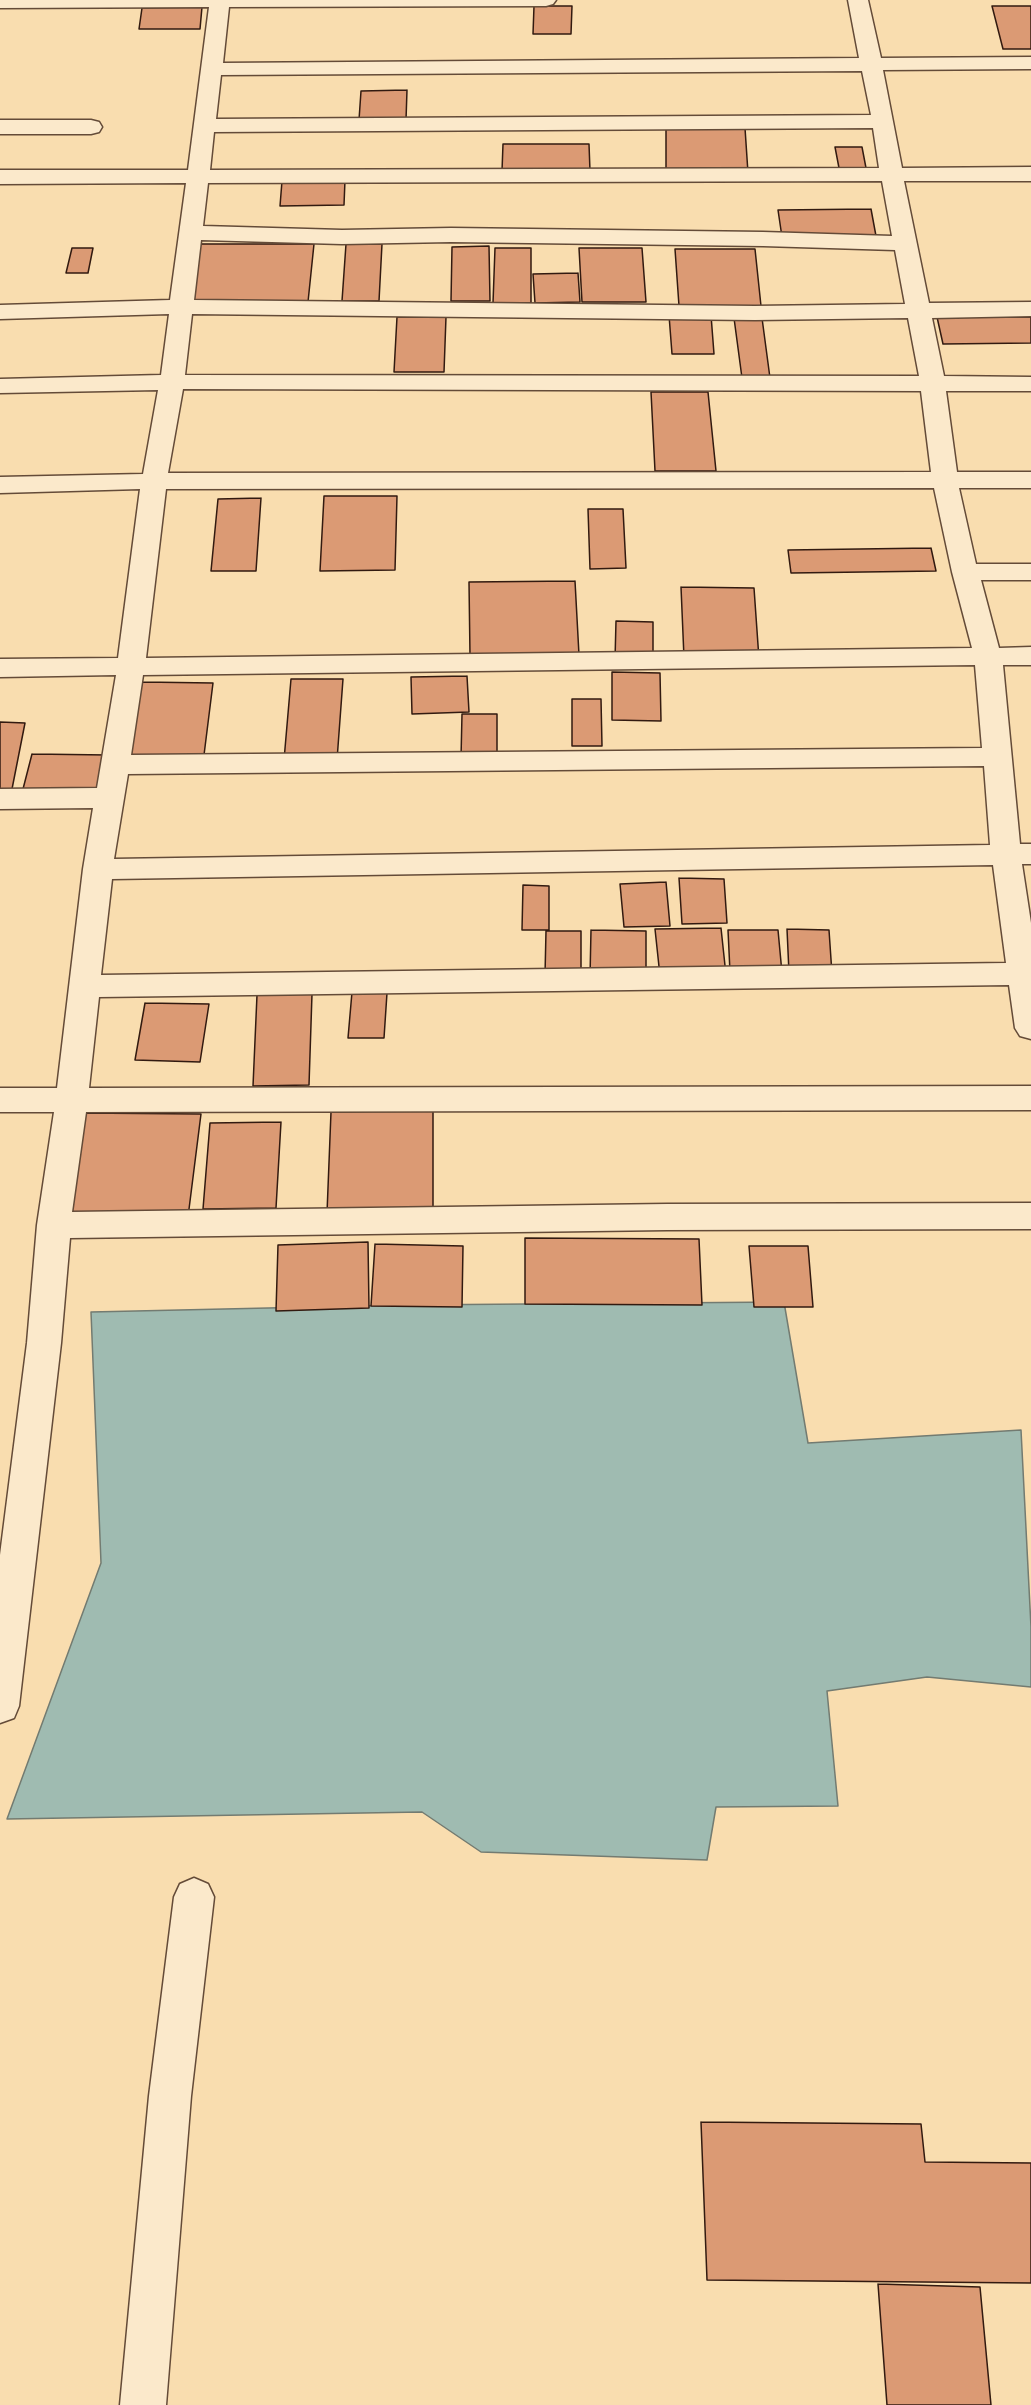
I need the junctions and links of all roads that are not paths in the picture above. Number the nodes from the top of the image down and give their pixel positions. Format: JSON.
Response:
{"nodes":[{"id":1,"x":546,"y":0,"type":"edge"},
{"id":2,"x":858,"y":0,"type":"edge"},
{"id":3,"x":220,"y":1,"type":"edge"},
{"id":4,"x":0,"y":2,"type":"edge"},
{"id":5,"x":1031,"y":63,"type":"edge"},
{"id":6,"x":871,"y":65,"type":"junction"},
{"id":7,"x":211,"y":69,"type":"junction"},
{"id":8,"x":884,"y":121,"type":"junction"},
{"id":9,"x":203,"y":126,"type":"junction"},
{"id":10,"x":0,"y":127,"type":"edge"},
{"id":11,"x":91,"y":127,"type":"dead end"},
{"id":12,"x":1031,"y":174,"type":"edge"},
{"id":13,"x":892,"y":176,"type":"junction"},
{"id":14,"x":0,"y":177,"type":"edge"},
{"id":15,"x":196,"y":177,"type":"junction"},
{"id":16,"x":191,"y":233,"type":"junction"},
{"id":17,"x":905,"y":243,"type":"junction"},
{"id":18,"x":182,"y":307,"type":"junction"},
{"id":19,"x":1031,"y":309,"type":"edge"},
{"id":20,"x":918,"y":310,"type":"junction"},
{"id":21,"x":0,"y":312,"type":"edge"},
{"id":22,"x":172,"y":382,"type":"junction"},
{"id":23,"x":1031,"y":384,"type":"edge"},
{"id":24,"x":933,"y":385,"type":"junction"},
{"id":25,"x":0,"y":386,"type":"edge"},
{"id":26,"x":1031,"y":480,"type":"edge"},
{"id":27,"x":154,"y":481,"type":"junction"},
{"id":28,"x":945,"y":481,"type":"junction"},
{"id":29,"x":0,"y":485,"type":"edge"},
{"id":30,"x":965,"y":572,"type":"junction"},
{"id":31,"x":1031,"y":572,"type":"edge"},
{"id":32,"x":988,"y":656,"type":"junction"},
{"id":33,"x":1031,"y":656,"type":"edge"},
{"id":34,"x":131,"y":666,"type":"junction"},
{"id":35,"x":0,"y":668,"type":"edge"},
{"id":36,"x":998,"y":757,"type":"junction"},
{"id":37,"x":114,"y":765,"type":"junction"},
{"id":38,"x":108,"y":798,"type":"junction"},
{"id":39,"x":0,"y":799,"type":"edge"},
{"id":40,"x":1018,"y":854,"type":"edge"},
{"id":41,"x":98,"y":869,"type":"junction"},
{"id":42,"x":1023,"y":974,"type":"junction"},
{"id":43,"x":85,"y":986,"type":"junction"},
{"id":44,"x":1031,"y":1028,"type":"edge"},
{"id":45,"x":1031,"y":1098,"type":"edge"},
{"id":46,"x":72,"y":1099,"type":"junction"},
{"id":47,"x":0,"y":1100,"type":"edge"},
{"id":48,"x":1031,"y":1216,"type":"edge"},
{"id":49,"x":54,"y":1225,"type":"junction"},
{"id":50,"x":0,"y":1706,"type":"edge"},
{"id":51,"x":194,"y":1897,"type":"dead end"},
{"id":52,"x":143,"y":2405,"type":"edge"}],
"edges":[{"from":1,"to":3,"type":"street"},
{"from":2,"to":6,"type":"street"},
{"from":3,"to":4,"type":"street"},
{"from":3,"to":7,"type":"street"},
{"from":5,"to":6,"type":"street"},
{"from":6,"to":7,"type":"street"},
{"from":6,"to":8,"type":"street"},
{"from":7,"to":9,"type":"street"},
{"from":8,"to":9,"type":"street"},
{"from":8,"to":13,"type":"street"},
{"from":9,"to":15,"type":"street"},
{"from":10,"to":11,"type":"street"},
{"from":12,"to":13,"type":"street"},
{"from":13,"to":15,"type":"street"},
{"from":13,"to":17,"type":"street"},
{"from":14,"to":15,"type":"street"},
{"from":15,"to":16,"type":"street"},
{"from":16,"to":17,"type":"street"},
{"from":16,"to":18,"type":"street"},
{"from":17,"to":20,"type":"street"},
{"from":18,"to":20,"type":"street"},
{"from":18,"to":21,"type":"street"},
{"from":18,"to":22,"type":"street"},
{"from":19,"to":20,"type":"street"},
{"from":20,"to":24,"type":"street"},
{"from":22,"to":24,"type":"street"},
{"from":22,"to":25,"type":"street"},
{"from":22,"to":27,"type":"street"},
{"from":23,"to":24,"type":"street"},
{"from":24,"to":28,"type":"street"},
{"from":26,"to":28,"type":"street"},
{"from":27,"to":28,"type":"street"},
{"from":27,"to":29,"type":"street"},
{"from":27,"to":34,"type":"street"},
{"from":28,"to":30,"type":"street"},
{"from":30,"to":31,"type":"street"},
{"from":30,"to":32,"type":"street"},
{"from":32,"to":33,"type":"street"},
{"from":32,"to":34,"type":"street"},
{"from":32,"to":36,"type":"street"},
{"from":34,"to":35,"type":"street"},
{"from":34,"to":37,"type":"street"},
{"from":36,"to":37,"type":"street"},
{"from":36,"to":40,"type":"street"},
{"from":37,"to":38,"type":"street"},
{"from":38,"to":39,"type":"street"},
{"from":38,"to":41,"type":"street"},
{"from":40,"to":41,"type":"street"},
{"from":40,"to":42,"type":"street"},
{"from":41,"to":43,"type":"street"},
{"from":42,"to":43,"type":"street"},
{"from":42,"to":44,"type":"street"},
{"from":43,"to":46,"type":"street"},
{"from":45,"to":46,"type":"street"},
{"from":46,"to":47,"type":"street"},
{"from":46,"to":49,"type":"street"},
{"from":48,"to":49,"type":"street"},
{"from":49,"to":50,"type":"street"},
{"from":51,"to":52,"type":"street"}]}
